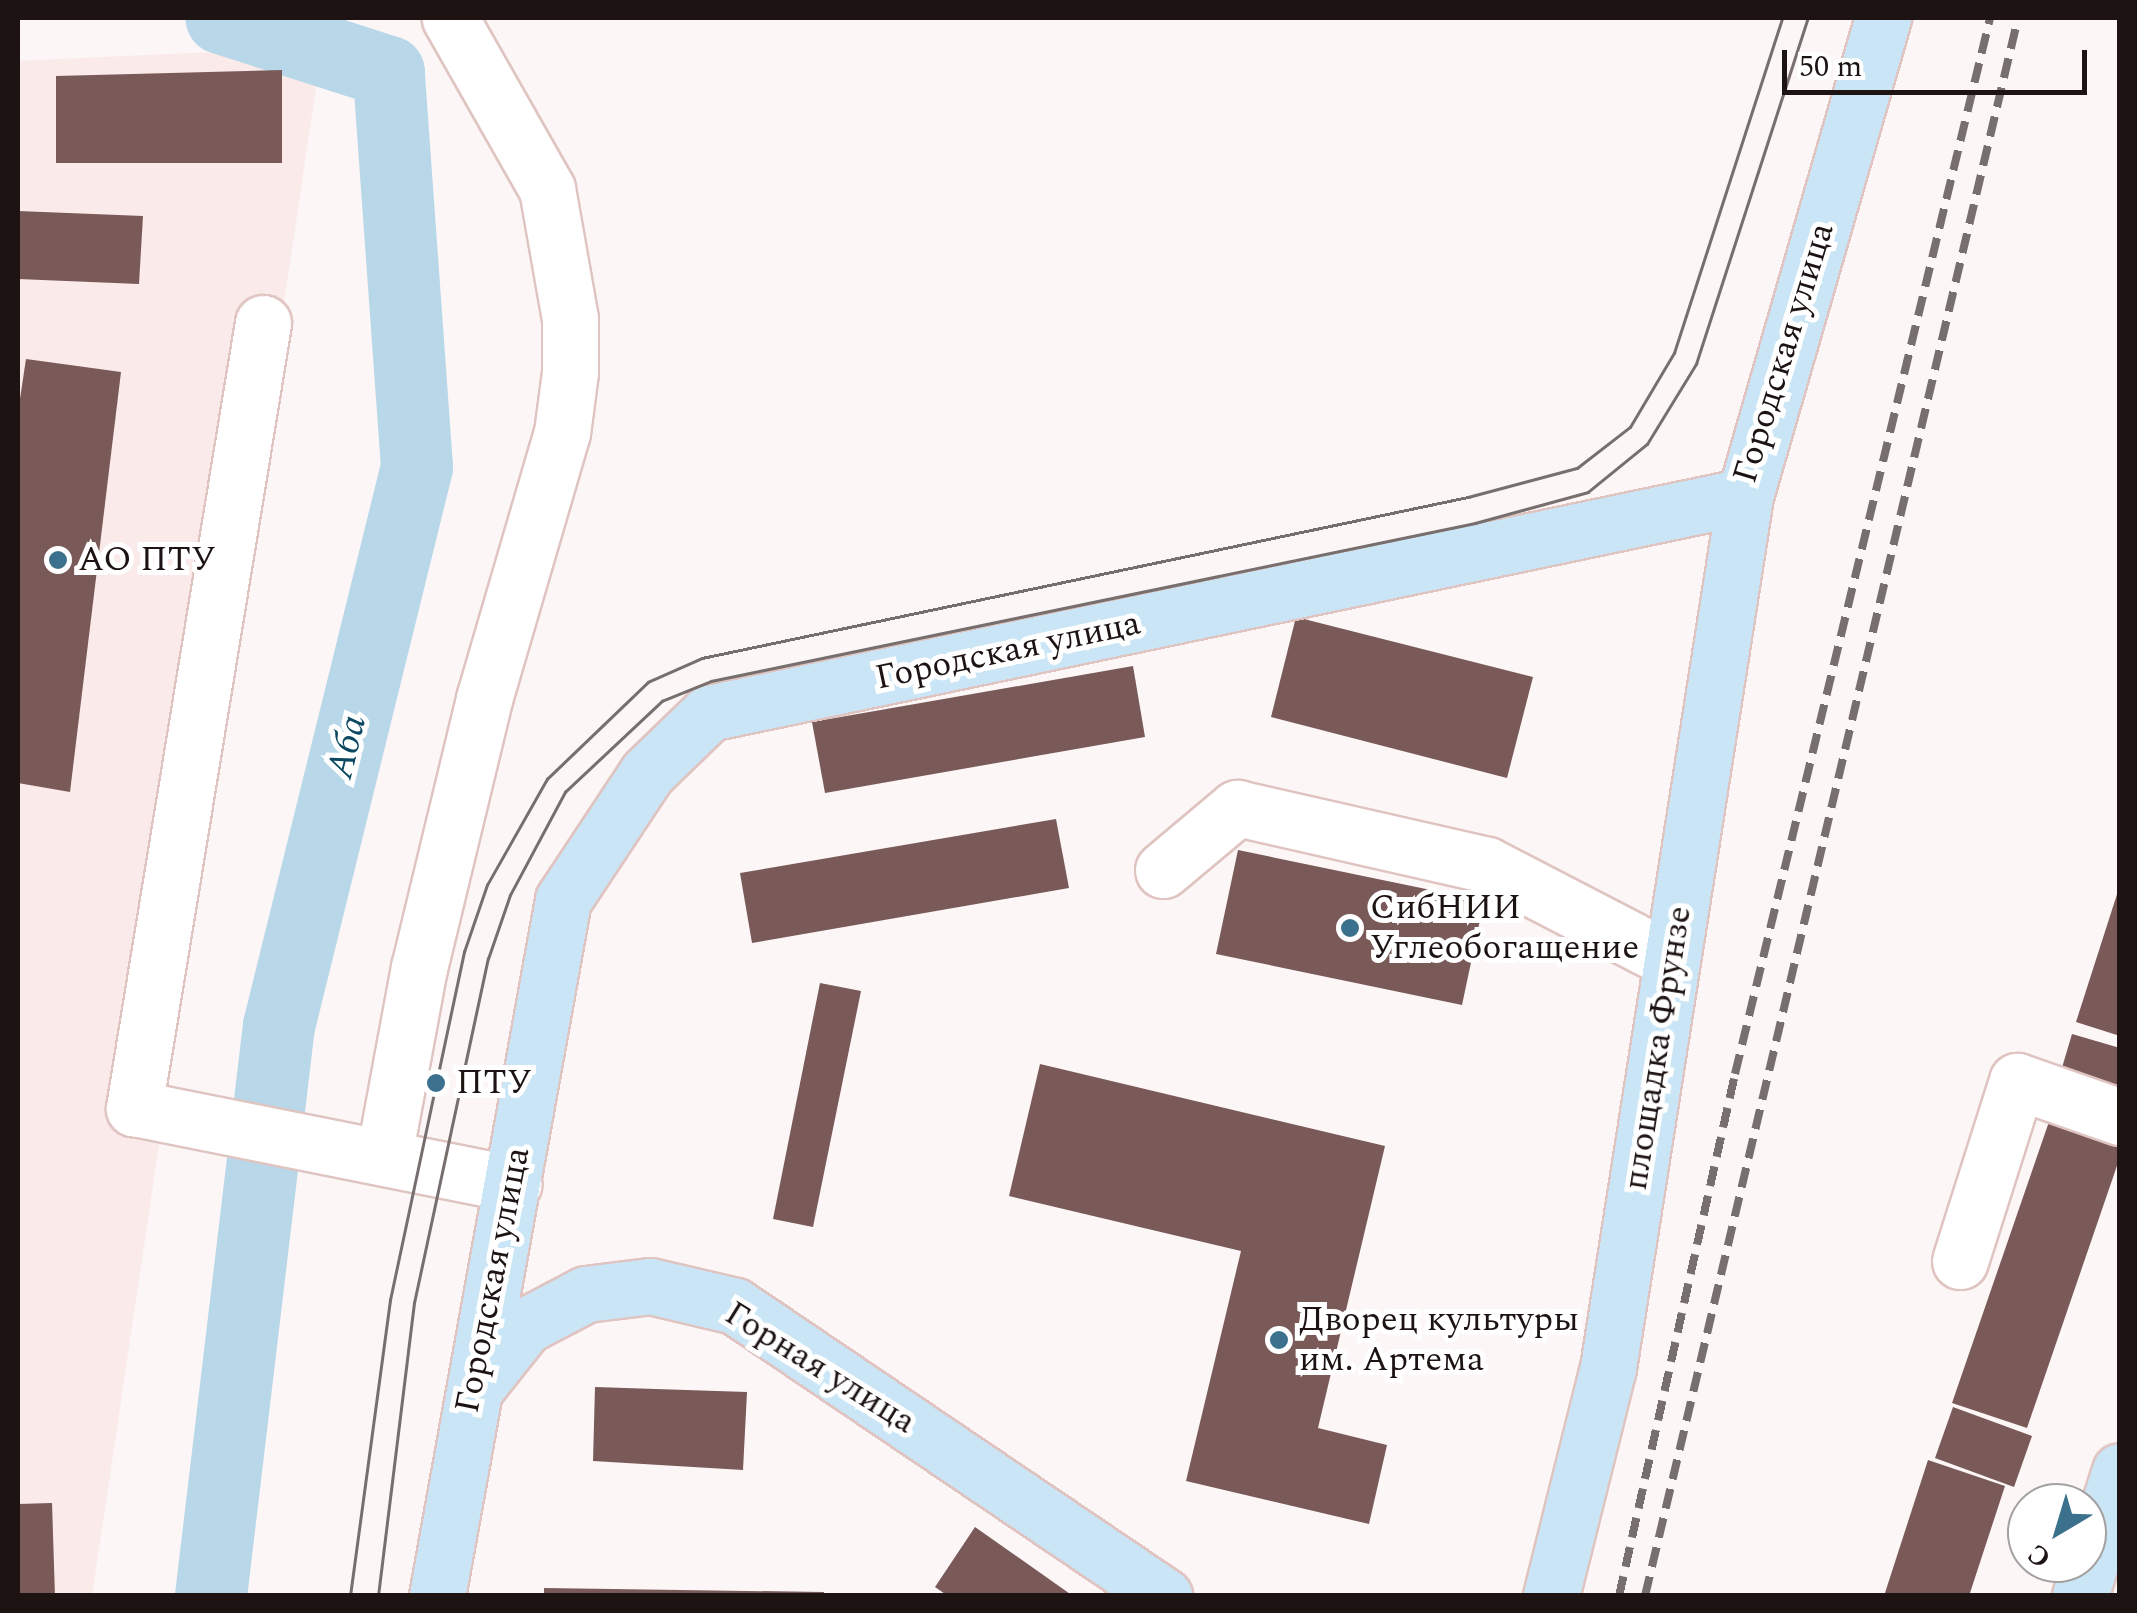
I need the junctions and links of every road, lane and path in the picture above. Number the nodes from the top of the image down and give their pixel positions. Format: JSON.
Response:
{"nodes":[{"id":1,"x":450,"y":18,"type":"edge"},
{"id":2,"x":1882,"y":18,"type":"edge"},
{"id":3,"x":263,"y":323,"type":"dead end"},
{"id":4,"x":1745,"y":496,"type":"junction"},
{"id":5,"x":1162,"y":870,"type":"dead end"},
{"id":6,"x":1672,"y":961,"type":"junction"},
{"id":7,"x":2120,"y":1116,"type":"edge"},
{"id":8,"x":384,"y":1156,"type":"junction"},
{"id":9,"x":513,"y":1184,"type":"junction"},
{"id":10,"x":1960,"y":1261,"type":"dead end"},
{"id":11,"x":470,"y":1395,"type":"junction"},
{"id":12,"x":2120,"y":1470,"type":"edge"},
{"id":13,"x":437,"y":1596,"type":"edge"},
{"id":14,"x":1164,"y":1596,"type":"edge"},
{"id":15,"x":1551,"y":1596,"type":"edge"},
{"id":16,"x":2080,"y":1596,"type":"edge"}],
"edges":[{"from":1,"to":8,"type":"street"},
{"from":2,"to":4,"type":"main road","name":"Городская улица"},
{"from":3,"to":8,"type":"street"},
{"from":4,"to":6,"type":"main road","name":"площадка Фрунзе"},
{"from":4,"to":9,"type":"main road","name":"Городская улица"},
{"from":5,"to":6,"type":"street"},
{"from":6,"to":15,"type":"main road","name":"площадка Фрунзе"},
{"from":7,"to":10,"type":"street"},
{"from":8,"to":9,"type":"street"},
{"from":9,"to":11,"type":"main road","name":"Городская улица"},
{"from":11,"to":13,"type":"main road","name":"Городская улица"},
{"from":11,"to":14,"type":"main road","name":"Горная улица"},
{"from":12,"to":16,"type":"main road"}]}
